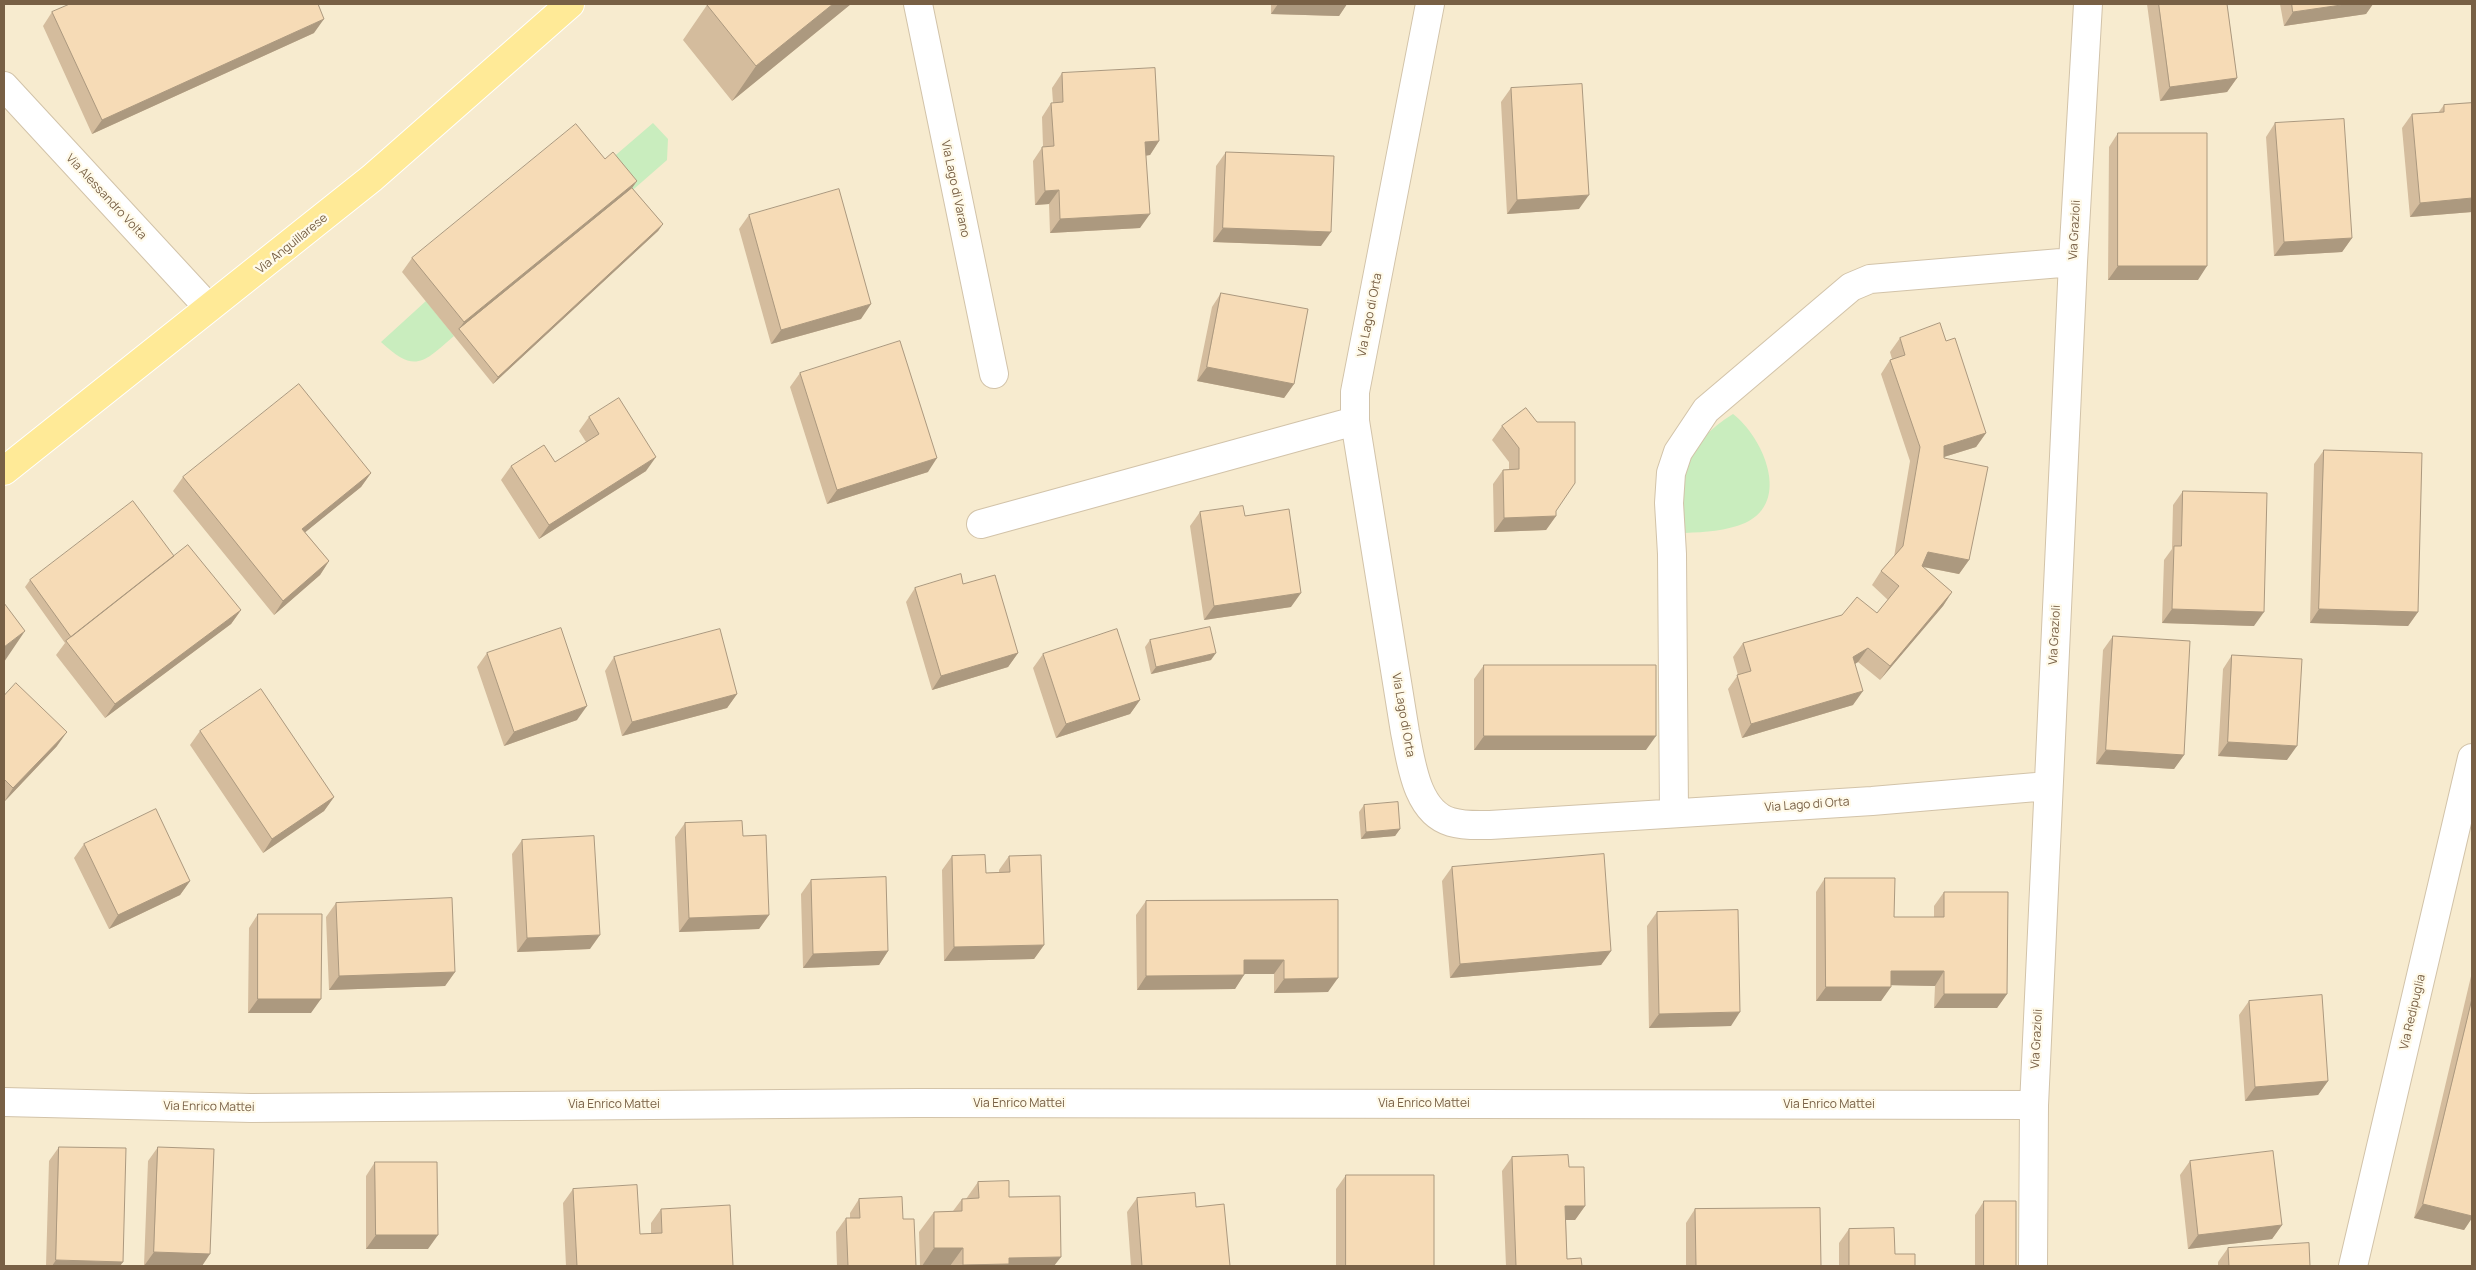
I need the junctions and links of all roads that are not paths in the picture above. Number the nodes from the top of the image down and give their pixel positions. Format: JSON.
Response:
{"nodes":[{"id":1,"x":570,"y":4,"type":"edge"},
{"id":2,"x":918,"y":4,"type":"edge"},
{"id":3,"x":1430,"y":4,"type":"edge"},
{"id":4,"x":2088,"y":4,"type":"edge"},
{"id":5,"x":4,"y":86,"type":"edge"},
{"id":6,"x":2073,"y":262,"type":"junction"},
{"id":7,"x":208,"y":307,"type":"junction"},
{"id":8,"x":994,"y":374,"type":"dead end"},
{"id":9,"x":1355,"y":421,"type":"junction"},
{"id":10,"x":4,"y":472,"type":"edge"},
{"id":11,"x":981,"y":524,"type":"dead end"},
{"id":12,"x":2472,"y":758,"type":"edge"},
{"id":13,"x":2048,"y":786,"type":"junction"},
{"id":14,"x":1674,"y":813,"type":"junction"},
{"id":15,"x":4,"y":1102,"type":"edge"},
{"id":16,"x":2034,"y":1105,"type":"junction"},
{"id":17,"x":2033,"y":1266,"type":"edge"},
{"id":18,"x":2354,"y":1266,"type":"edge"}],
"edges":[{"from":1,"to":7,"type":"main road","name":"Via Anguillarese"},
{"from":2,"to":8,"type":"street","name":"Via Lago di Varano"},
{"from":3,"to":9,"type":"street","name":"Via Lago di Orta"},
{"from":4,"to":6,"type":"street","name":"Via Grazioli"},
{"from":5,"to":7,"type":"street","name":"Via Alessandro Volta"},
{"from":6,"to":13,"type":"street","name":"Via Grazioli"},
{"from":6,"to":14,"type":"street"},
{"from":7,"to":10,"type":"main road","name":"Via Anguillarese"},
{"from":9,"to":11,"type":"street"},
{"from":9,"to":14,"type":"street","name":"Via Lago di Orta"},
{"from":12,"to":18,"type":"street","name":"Via Redipuglia"},
{"from":13,"to":14,"type":"street","name":"Via Lago di Orta"},
{"from":13,"to":16,"type":"street","name":"Via Grazioli"},
{"from":15,"to":16,"type":"street","name":"Via Enrico Mattei"},
{"from":16,"to":17,"type":"street","name":"Via Grazioli"}]}
